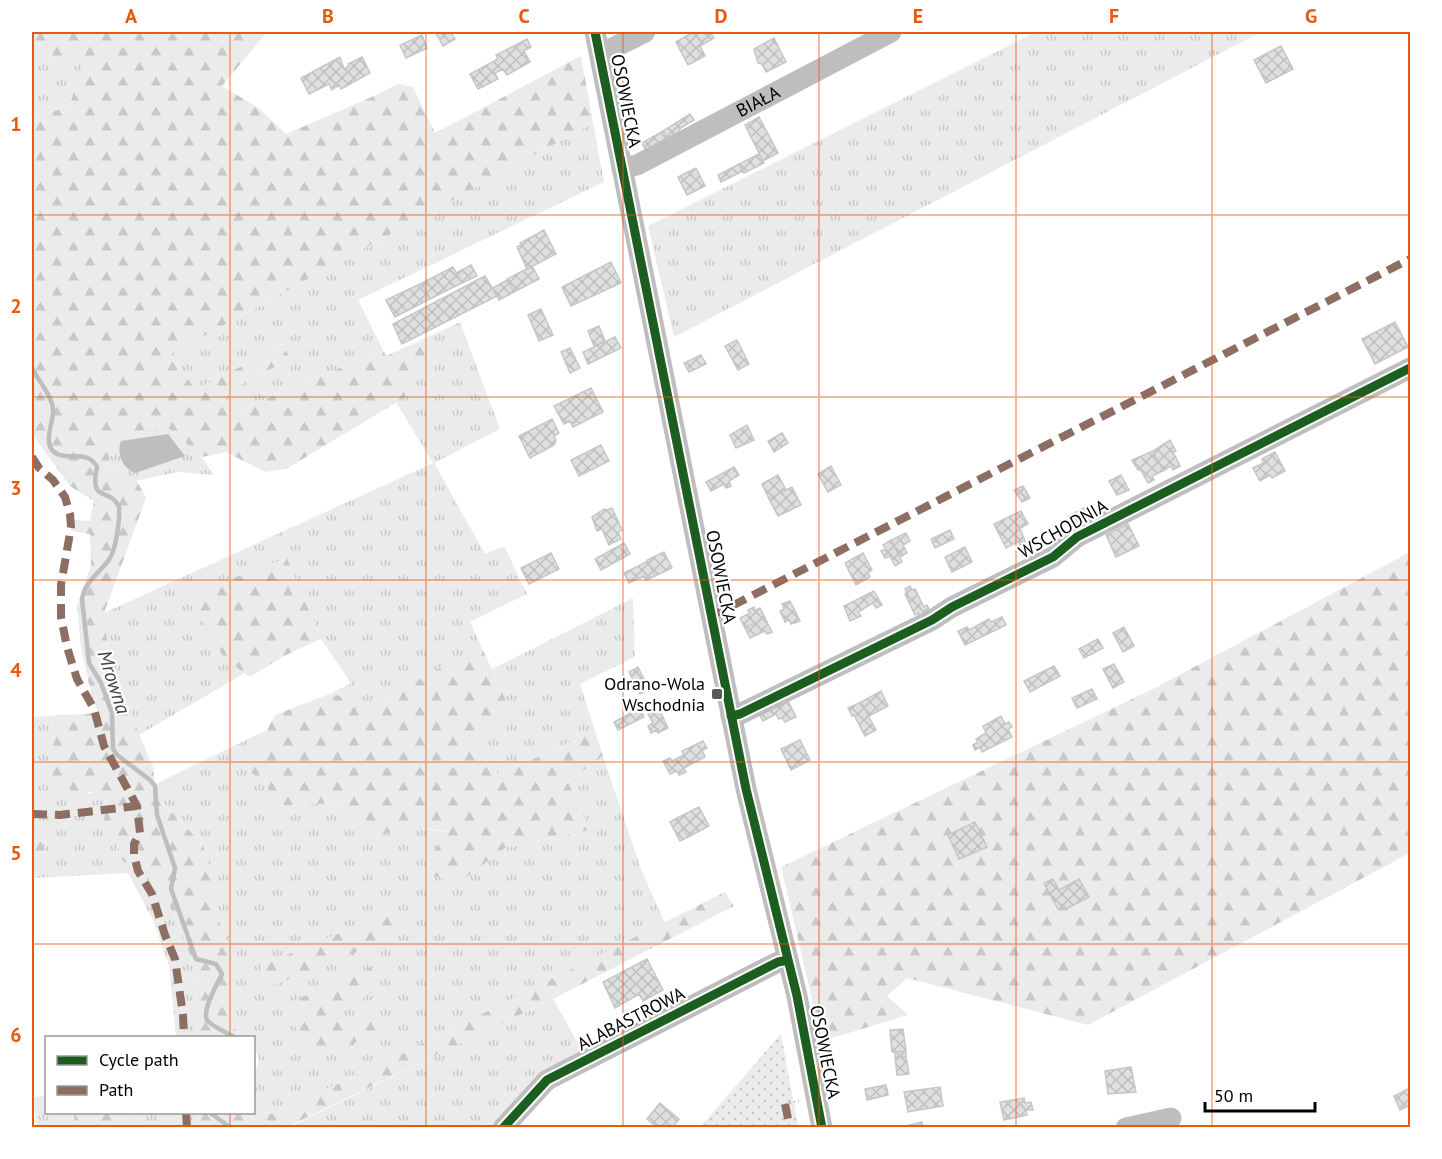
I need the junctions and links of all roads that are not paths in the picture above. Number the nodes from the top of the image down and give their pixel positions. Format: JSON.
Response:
{"nodes":[{"id":1,"x":645,"y":32,"type":"edge"},
{"id":2,"x":891,"y":32,"type":"edge"},
{"id":3,"x":597,"y":41,"type":"edge"},
{"id":4,"x":622,"y":168,"type":"junction"},
{"id":5,"x":1410,"y":368,"type":"edge"},
{"id":6,"x":731,"y":716,"type":"junction"},
{"id":7,"x":788,"y":960,"type":"junction"},
{"id":8,"x":1171,"y":1118,"type":"dead end"},
{"id":9,"x":503,"y":1128,"type":"edge"},
{"id":10,"x":822,"y":1128,"type":"edge"},
{"id":11,"x":1126,"y":1128,"type":"edge"}],
"edges":[{"from":1,"to":3,"type":"street"},
{"from":2,"to":4,"type":"street","name":"BIAŁA"},
{"from":3,"to":4,"type":"street","name":"OSOWIECKA"},
{"from":4,"to":6,"type":"street","name":"OSOWIECKA"},
{"from":5,"to":6,"type":"street","name":"WSCHODNIA"},
{"from":6,"to":7,"type":"street","name":"OSOWIECKA"},
{"from":7,"to":9,"type":"street","name":"ALABASTROWA"},
{"from":7,"to":10,"type":"street","name":"OSOWIECKA"},
{"from":8,"to":11,"type":"street"}]}
